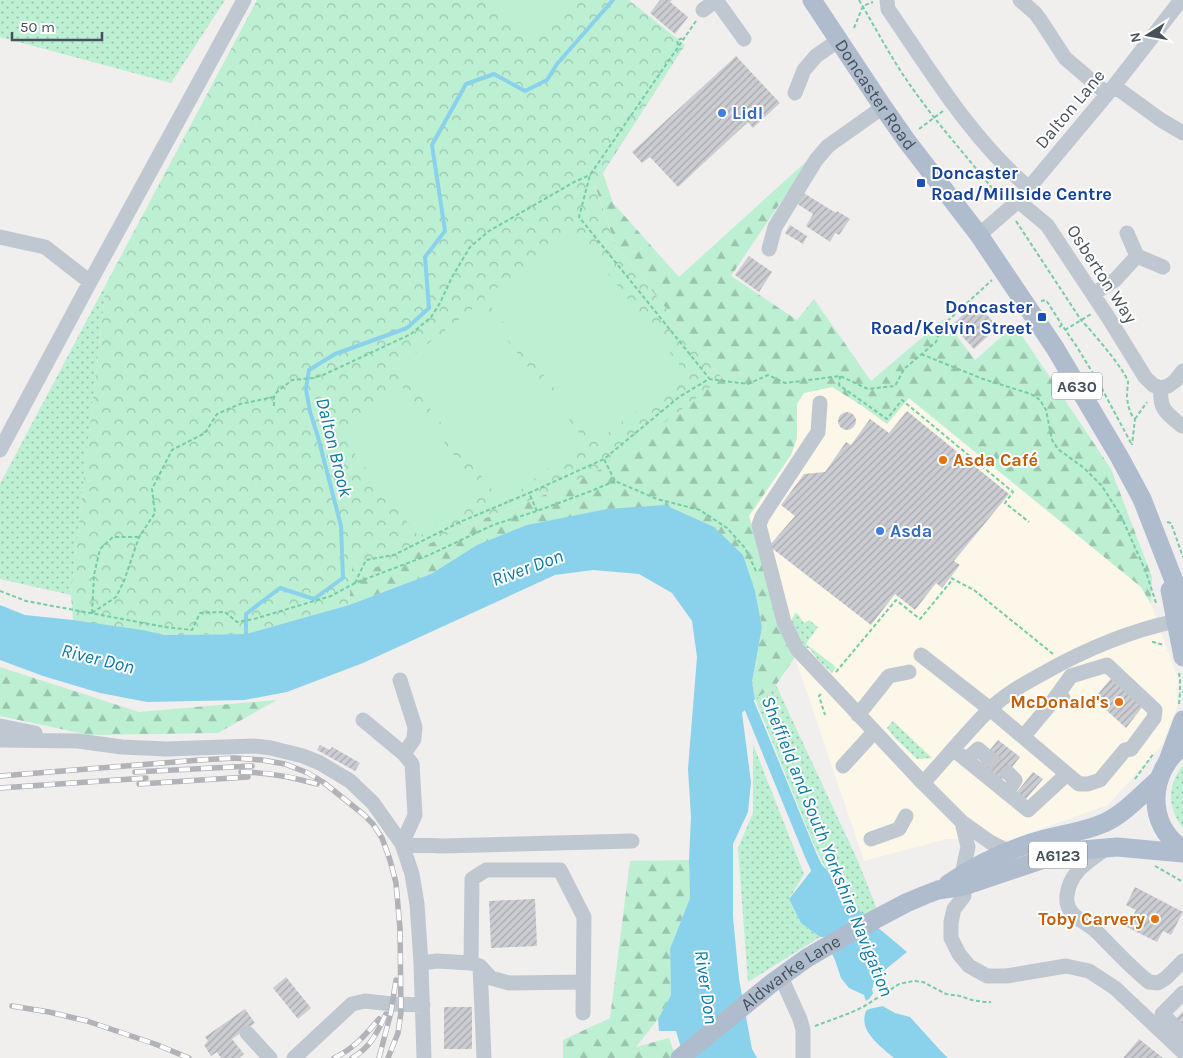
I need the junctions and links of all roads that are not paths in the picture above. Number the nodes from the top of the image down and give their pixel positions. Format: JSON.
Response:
{"nodes":[{"id":1,"x":716,"y":0,"type":"edge"},
{"id":2,"x":812,"y":0,"type":"edge"},
{"id":3,"x":1020,"y":0,"type":"edge"},
{"id":4,"x":1181,"y":0,"type":"edge"},
{"id":5,"x":243,"y":1,"type":"edge"},
{"id":6,"x":883,"y":2,"type":"edge"},
{"id":7,"x":703,"y":10,"type":"road end"},
{"id":8,"x":744,"y":39,"type":"dead end"},
{"id":9,"x":840,"y":40,"type":"junction"},
{"id":10,"x":1110,"y":90,"type":"junction"},
{"id":11,"x":795,"y":93,"type":"dead end"},
{"id":12,"x":883,"y":107,"type":"junction"},
{"id":13,"x":1183,"y":133,"type":"edge"},
{"id":14,"x":1029,"y":188,"type":"junction"},
{"id":15,"x":1018,"y":201,"type":"junction"},
{"id":16,"x":1127,"y":233,"type":"dead end"},
{"id":17,"x":979,"y":235,"type":"junction"},
{"id":18,"x":0,"y":237,"type":"edge"},
{"id":19,"x":769,"y":249,"type":"dead end"},
{"id":20,"x":1137,"y":256,"type":"junction"},
{"id":21,"x":1163,"y":267,"type":"dead end"},
{"id":22,"x":90,"y":282,"type":"junction"},
{"id":23,"x":1097,"y":300,"type":"junction"},
{"id":24,"x":1183,"y":371,"type":"edge"},
{"id":25,"x":1159,"y":387,"type":"junction"},
{"id":26,"x":820,"y":403,"type":"dead end"},
{"id":27,"x":1182,"y":426,"type":"dead end"},
{"id":28,"x":2,"y":443,"type":"edge"},
{"id":29,"x":1174,"y":616,"type":"edge"},
{"id":30,"x":922,"y":655,"type":"dead end"},
{"id":31,"x":1183,"y":657,"type":"edge"},
{"id":32,"x":909,"y":672,"type":"dead end"},
{"id":33,"x":400,"y":680,"type":"dead end"},
{"id":34,"x":990,"y":709,"type":"junction"},
{"id":35,"x":858,"y":714,"type":"junction"},
{"id":36,"x":362,"y":720,"type":"dead end"},
{"id":37,"x":1183,"y":720,"type":"edge"},
{"id":38,"x":0,"y":726,"type":"edge"},
{"id":39,"x":874,"y":732,"type":"junction"},
{"id":40,"x":1022,"y":737,"type":"junction"},
{"id":41,"x":0,"y":740,"type":"edge"},
{"id":42,"x":78,"y":741,"type":"junction"},
{"id":43,"x":1183,"y":746,"type":"edge"},
{"id":44,"x":953,"y":750,"type":"junction"},
{"id":45,"x":404,"y":754,"type":"junction"},
{"id":46,"x":986,"y":755,"type":"dead end"},
{"id":47,"x":966,"y":760,"type":"junction"},
{"id":48,"x":1167,"y":761,"type":"junction"},
{"id":49,"x":843,"y":766,"type":"dead end"},
{"id":50,"x":1008,"y":773,"type":"dead end"},
{"id":51,"x":1067,"y":774,"type":"junction"},
{"id":52,"x":1158,"y":780,"type":"junction"},
{"id":53,"x":923,"y":783,"type":"junction"},
{"id":54,"x":1007,"y":793,"type":"junction"},
{"id":55,"x":906,"y":816,"type":"dead end"},
{"id":56,"x":962,"y":822,"type":"junction"},
{"id":57,"x":871,"y":839,"type":"dead end"},
{"id":58,"x":632,"y":841,"type":"dead end"},
{"id":59,"x":402,"y":844,"type":"junction"},
{"id":60,"x":1107,"y":848,"type":"junction"},
{"id":61,"x":1183,"y":849,"type":"edge"},
{"id":62,"x":1010,"y":852,"type":"junction"},
{"id":63,"x":1183,"y":853,"type":"edge"},
{"id":64,"x":963,"y":880,"type":"junction"},
{"id":65,"x":1183,"y":961,"type":"edge"},
{"id":66,"x":421,"y":963,"type":"junction"},
{"id":67,"x":476,"y":965,"type":"junction"},
{"id":68,"x":777,"y":980,"type":"junction"},
{"id":69,"x":583,"y":982,"type":"junction"},
{"id":70,"x":1183,"y":993,"type":"edge"},
{"id":71,"x":423,"y":1005,"type":"junction"},
{"id":72,"x":583,"y":1013,"type":"dead end"},
{"id":73,"x":247,"y":1033,"type":"dead end"},
{"id":74,"x":1183,"y":1034,"type":"edge"},
{"id":75,"x":1183,"y":1052,"type":"edge"},
{"id":76,"x":270,"y":1058,"type":"edge"},
{"id":77,"x":294,"y":1058,"type":"edge"},
{"id":78,"x":424,"y":1058,"type":"edge"},
{"id":79,"x":484,"y":1058,"type":"edge"},
{"id":80,"x":680,"y":1058,"type":"edge"},
{"id":81,"x":803,"y":1058,"type":"edge"}],
"edges":[{"from":1,"to":7,"type":"street"},
{"from":1,"to":8,"type":"street"},
{"from":2,"to":9,"type":"main road","name":"Doncaster Road","number":"A630"},
{"from":3,"to":10,"type":"street"},
{"from":4,"to":10,"type":"street","name":"Dalton Lane"},
{"from":5,"to":22,"type":"street"},
{"from":6,"to":14,"type":"street"},
{"from":9,"to":11,"type":"street"},
{"from":9,"to":12,"type":"main road","name":"Doncaster Road","number":"A630"},
{"from":10,"to":13,"type":"street"},
{"from":10,"to":14,"type":"street","name":"Dalton Lane"},
{"from":12,"to":17,"type":"main road","name":"Doncaster Road","number":"A630"},
{"from":12,"to":19,"type":"street"},
{"from":14,"to":15,"type":"street","name":"Dalton Lane"},
{"from":15,"to":17,"type":"street","name":"Dalton Lane"},
{"from":15,"to":23,"type":"street","name":"Osberton Way"},
{"from":16,"to":20,"type":"street"},
{"from":17,"to":29,"type":"main road","name":"Doncaster Road","number":"A630"},
{"from":18,"to":22,"type":"street"},
{"from":20,"to":21,"type":"street"},
{"from":20,"to":23,"type":"street"},
{"from":22,"to":28,"type":"street"},
{"from":23,"to":25,"type":"street","name":"Osberton Way"},
{"from":24,"to":25,"type":"street"},
{"from":25,"to":27,"type":"street"},
{"from":26,"to":35,"type":"street"},
{"from":29,"to":31,"type":"main road","name":"Doncaster Road","number":"A630"},
{"from":29,"to":34,"type":"street"},
{"from":30,"to":34,"type":"street"},
{"from":32,"to":35,"type":"street"},
{"from":33,"to":45,"type":"street"},
{"from":34,"to":40,"type":"street"},
{"from":34,"to":44,"type":"street"},
{"from":35,"to":39,"type":"street"},
{"from":36,"to":45,"type":"street"},
{"from":37,"to":48,"type":"main road"},
{"from":38,"to":42,"type":"street"},
{"from":39,"to":49,"type":"street"},
{"from":39,"to":53,"type":"street"},
{"from":40,"to":51,"type":"street"},
{"from":40,"to":51,"type":"street"},
{"from":41,"to":42,"type":"street"},
{"from":42,"to":59,"type":"street"},
{"from":43,"to":48,"type":"main road"},
{"from":44,"to":47,"type":"street"},
{"from":44,"to":53,"type":"street"},
{"from":45,"to":59,"type":"street"},
{"from":46,"to":47,"type":"street"},
{"from":47,"to":54,"type":"street"},
{"from":48,"to":52,"type":"main road"},
{"from":50,"to":54,"type":"street"},
{"from":51,"to":54,"type":"street"},
{"from":52,"to":61,"type":"main road"},
{"from":52,"to":62,"type":"main road","name":"Aldwarke Lane","number":"A6123"},
{"from":53,"to":56,"type":"street"},
{"from":55,"to":57,"type":"street"},
{"from":56,"to":62,"type":"street"},
{"from":56,"to":64,"type":"street"},
{"from":58,"to":59,"type":"street"},
{"from":59,"to":66,"type":"street"},
{"from":60,"to":63,"type":"main road","name":"Aldwarke Lane","number":"A6123"},
{"from":60,"to":64,"type":"main road","name":"Aldwarke Lane","number":"A6123"},
{"from":60,"to":65,"type":"street"},
{"from":62,"to":64,"type":"main road","name":"Aldwarke Lane","number":"A6123"},
{"from":64,"to":68,"type":"main road","name":"Aldwarke Lane","number":"A6123"},
{"from":64,"to":75,"type":"street"},
{"from":66,"to":67,"type":"street"},
{"from":66,"to":71,"type":"street"},
{"from":67,"to":69,"type":"street"},
{"from":67,"to":69,"type":"street"},
{"from":67,"to":79,"type":"street"},
{"from":68,"to":80,"type":"main road","name":"Aldwarke Lane","number":"A6123"},
{"from":68,"to":81,"type":"street"},
{"from":69,"to":72,"type":"street"},
{"from":70,"to":74,"type":"street"},
{"from":71,"to":77,"type":"street"},
{"from":71,"to":78,"type":"street"},
{"from":73,"to":76,"type":"street"}]}
